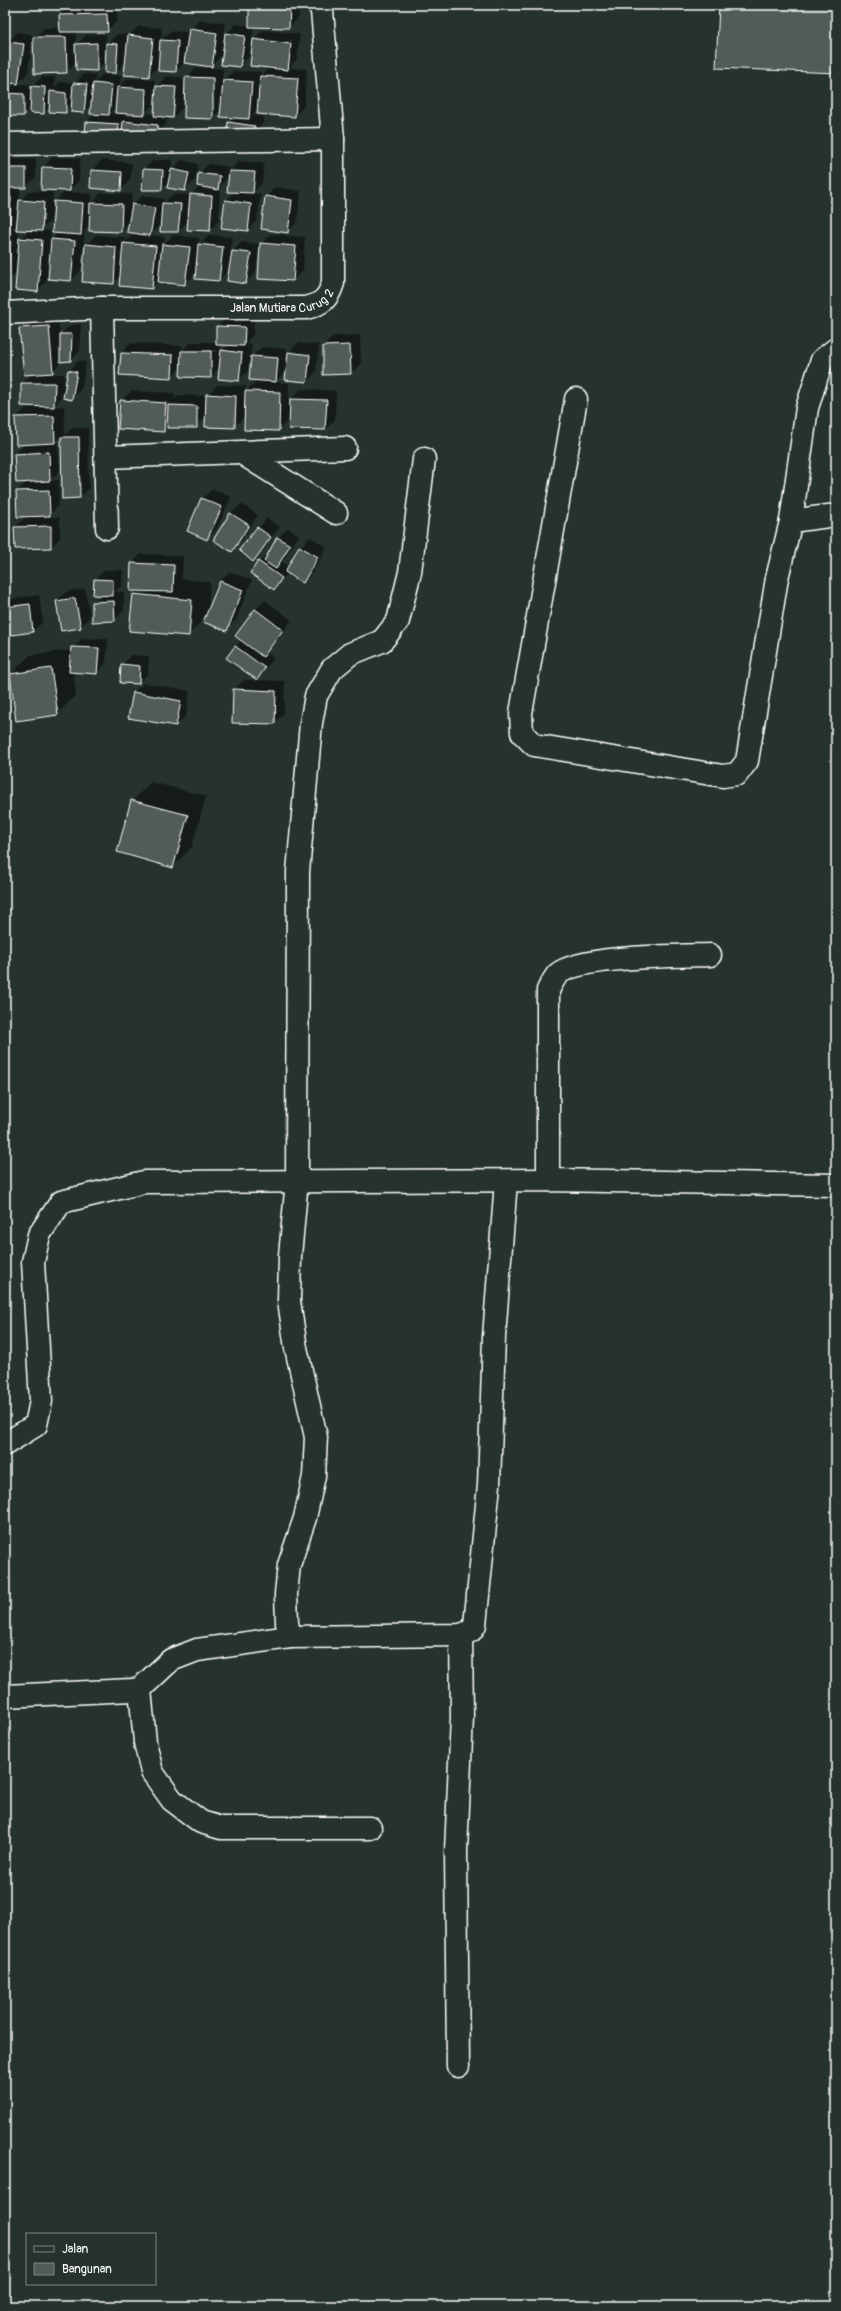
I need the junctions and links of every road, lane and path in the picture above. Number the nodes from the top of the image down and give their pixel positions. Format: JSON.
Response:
{"nodes":[{"id":1,"x":319,"y":5,"type":"edge"},
{"id":2,"x":333,"y":139,"type":"junction"},
{"id":3,"x":5,"y":144,"type":"edge"},
{"id":4,"x":102,"y":308,"type":"junction"},
{"id":5,"x":5,"y":313,"type":"edge"},
{"id":6,"x":836,"y":349,"type":"edge"},
{"id":7,"x":576,"y":399,"type":"dead end"},
{"id":8,"x":346,"y":448,"type":"dead end"},
{"id":9,"x":243,"y":454,"type":"junction"},
{"id":10,"x":106,"y":457,"type":"junction"},
{"id":11,"x":424,"y":459,"type":"dead end"},
{"id":12,"x":336,"y":513,"type":"dead end"},
{"id":13,"x":836,"y":515,"type":"edge"},
{"id":14,"x":791,"y":521,"type":"junction"},
{"id":15,"x":107,"y":528,"type":"dead end"},
{"id":16,"x":710,"y":955,"type":"dead end"},
{"id":17,"x":297,"y":1180,"type":"junction"},
{"id":18,"x":548,"y":1180,"type":"junction"},
{"id":19,"x":506,"y":1181,"type":"junction"},
{"id":20,"x":836,"y":1185,"type":"edge"},
{"id":21,"x":5,"y":1444,"type":"edge"},
{"id":22,"x":461,"y":1635,"type":"junction"},
{"id":23,"x":290,"y":1637,"type":"junction"},
{"id":24,"x":140,"y":1689,"type":"junction"},
{"id":25,"x":5,"y":1696,"type":"edge"},
{"id":26,"x":370,"y":1828,"type":"dead end"},
{"id":27,"x":458,"y":2066,"type":"dead end"}],
"edges":[{"from":1,"to":2,"type":"street","name":"Jalan Mutiara Curug 2"},
{"from":2,"to":3,"type":"street"},
{"from":2,"to":4,"type":"street","name":"Jalan Mutiara Curug 2"},
{"from":4,"to":5,"type":"street","name":"Jalan Mutiara Curug 2"},
{"from":4,"to":10,"type":"street"},
{"from":6,"to":14,"type":"street"},
{"from":7,"to":14,"type":"street"},
{"from":8,"to":9,"type":"street"},
{"from":9,"to":10,"type":"street"},
{"from":9,"to":12,"type":"street"},
{"from":10,"to":15,"type":"street"},
{"from":11,"to":17,"type":"street"},
{"from":13,"to":14,"type":"street"},
{"from":16,"to":18,"type":"street"},
{"from":17,"to":19,"type":"street"},
{"from":17,"to":21,"type":"street"},
{"from":17,"to":23,"type":"street"},
{"from":18,"to":19,"type":"street"},
{"from":18,"to":20,"type":"street"},
{"from":19,"to":22,"type":"street"},
{"from":22,"to":23,"type":"street"},
{"from":22,"to":27,"type":"street"},
{"from":23,"to":24,"type":"street"},
{"from":24,"to":25,"type":"street"},
{"from":24,"to":26,"type":"street"}]}
